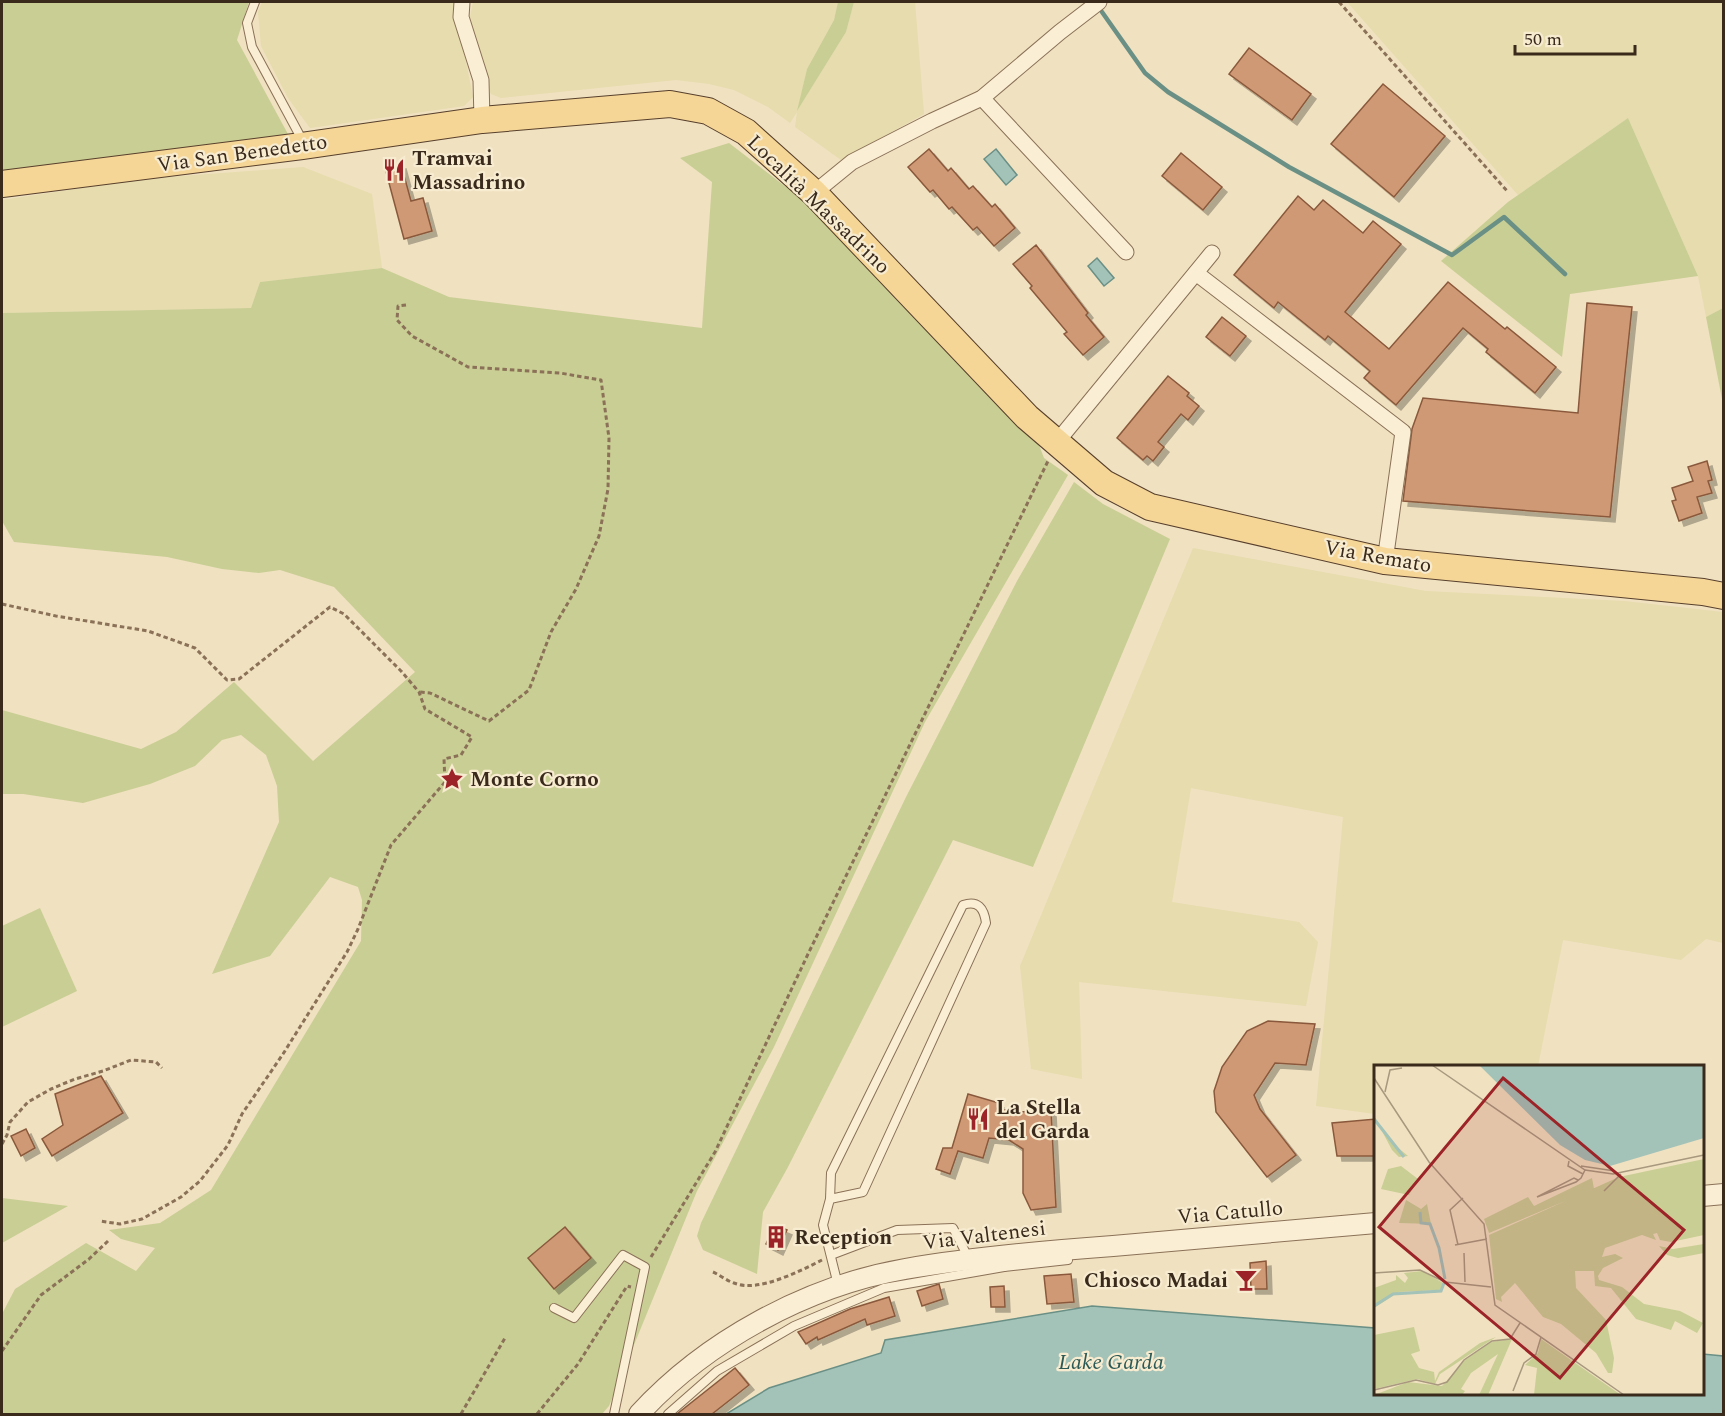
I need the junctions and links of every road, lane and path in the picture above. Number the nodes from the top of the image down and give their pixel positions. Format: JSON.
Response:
{"nodes":[{"id":1,"x":255,"y":2,"type":"edge"},
{"id":2,"x":462,"y":2,"type":"edge"},
{"id":3,"x":1099,"y":2,"type":"edge"},
{"id":4,"x":1339,"y":2,"type":"edge"},
{"id":5,"x":982,"y":98,"type":"junction"},
{"id":6,"x":482,"y":116,"type":"junction"},
{"id":7,"x":300,"y":140,"type":"junction"},
{"id":8,"x":2,"y":184,"type":"edge"},
{"id":9,"x":1508,"y":192,"type":"dead end"},
{"id":10,"x":814,"y":193,"type":"junction"},
{"id":11,"x":1126,"y":252,"type":"dead end"},
{"id":12,"x":1212,"y":254,"type":"dead end"},
{"id":13,"x":1196,"y":273,"type":"junction"},
{"id":14,"x":406,"y":306,"type":"dead end"},
{"id":15,"x":1056,"y":443,"type":"junction"},
{"id":16,"x":1385,"y":561,"type":"junction"},
{"id":17,"x":1724,"y":596,"type":"edge"},
{"id":18,"x":2,"y":604,"type":"edge"},
{"id":19,"x":419,"y":692,"type":"junction"},
{"id":20,"x":162,"y":1068,"type":"dead end"},
{"id":21,"x":2,"y":1144,"type":"edge"},
{"id":22,"x":1724,"y":1194,"type":"edge"},
{"id":23,"x":1704,"y":1196,"type":"edge"},
{"id":24,"x":830,"y":1199,"type":"junction"},
{"id":25,"x":100,"y":1221,"type":"dead end"},
{"id":26,"x":1374,"y":1223,"type":"edge"},
{"id":27,"x":108,"y":1241,"type":"dead end"},
{"id":28,"x":1089,"y":1248,"type":"joint"},
{"id":29,"x":831,"y":1255,"type":"junction"},
{"id":30,"x":969,"y":1260,"type":"junction"},
{"id":31,"x":1068,"y":1260,"type":"dead end"},
{"id":32,"x":1004,"y":1261,"type":"junction"},
{"id":33,"x":645,"y":1267,"type":"junction"},
{"id":34,"x":713,"y":1272,"type":"dead end"},
{"id":35,"x":838,"y":1286,"type":"junction"},
{"id":36,"x":642,"y":1290,"type":"junction"},
{"id":37,"x":554,"y":1308,"type":"dead end"},
{"id":38,"x":505,"y":1338,"type":"dead end"},
{"id":39,"x":2,"y":1351,"type":"edge"},
{"id":40,"x":461,"y":1414,"type":"edge"},
{"id":41,"x":537,"y":1414,"type":"edge"},
{"id":42,"x":614,"y":1414,"type":"edge"},
{"id":43,"x":639,"y":1414,"type":"edge"},
{"id":44,"x":668,"y":1414,"type":"edge"}],
"edges":[{"from":1,"to":7,"type":"lane"},
{"from":2,"to":6,"type":"street"},
{"from":3,"to":5,"type":"street"},
{"from":4,"to":9,"type":"path"},
{"from":5,"to":10,"type":"street"},
{"from":5,"to":11,"type":"street"},
{"from":6,"to":7,"type":"main road","name":"Via San Benedetto"},
{"from":6,"to":10,"type":"main road","name":"Località Massadrino"},
{"from":7,"to":8,"type":"main road","name":"Via San Benedetto"},
{"from":10,"to":15,"type":"main road","name":"Località Massadrino"},
{"from":12,"to":13,"type":"street"},
{"from":13,"to":15,"type":"street"},
{"from":13,"to":16,"type":"street"},
{"from":14,"to":19,"type":"path"},
{"from":15,"to":16,"type":"main road","name":"Via Remato"},
{"from":15,"to":33,"type":"path"},
{"from":16,"to":17,"type":"main road","name":"Via Remato"},
{"from":18,"to":19,"type":"path"},
{"from":19,"to":25,"type":"path"},
{"from":20,"to":21,"type":"path"},
{"from":22,"to":23,"type":"street"},
{"from":24,"to":24,"type":"lane"},
{"from":24,"to":29,"type":"lane"},
{"from":26,"to":28,"type":"street","name":"Via Catullo"},
{"from":27,"to":39,"type":"path"},
{"from":28,"to":32,"type":"street","name":"Via Valtenesi"},
{"from":29,"to":30,"type":"lane"},
{"from":29,"to":34,"type":"path"},
{"from":29,"to":35,"type":"lane"},
{"from":30,"to":32,"type":"street","name":"Via Valtenesi"},
{"from":30,"to":35,"type":"street","name":"Via Valtenesi"},
{"from":31,"to":32,"type":"lane"},
{"from":32,"to":44,"type":"lane"},
{"from":33,"to":36,"type":"lane"},
{"from":33,"to":37,"type":"lane"},
{"from":35,"to":43,"type":"street","name":"Via Valtenesi"},
{"from":36,"to":41,"type":"path"},
{"from":36,"to":42,"type":"lane"},
{"from":38,"to":40,"type":"path"}]}
